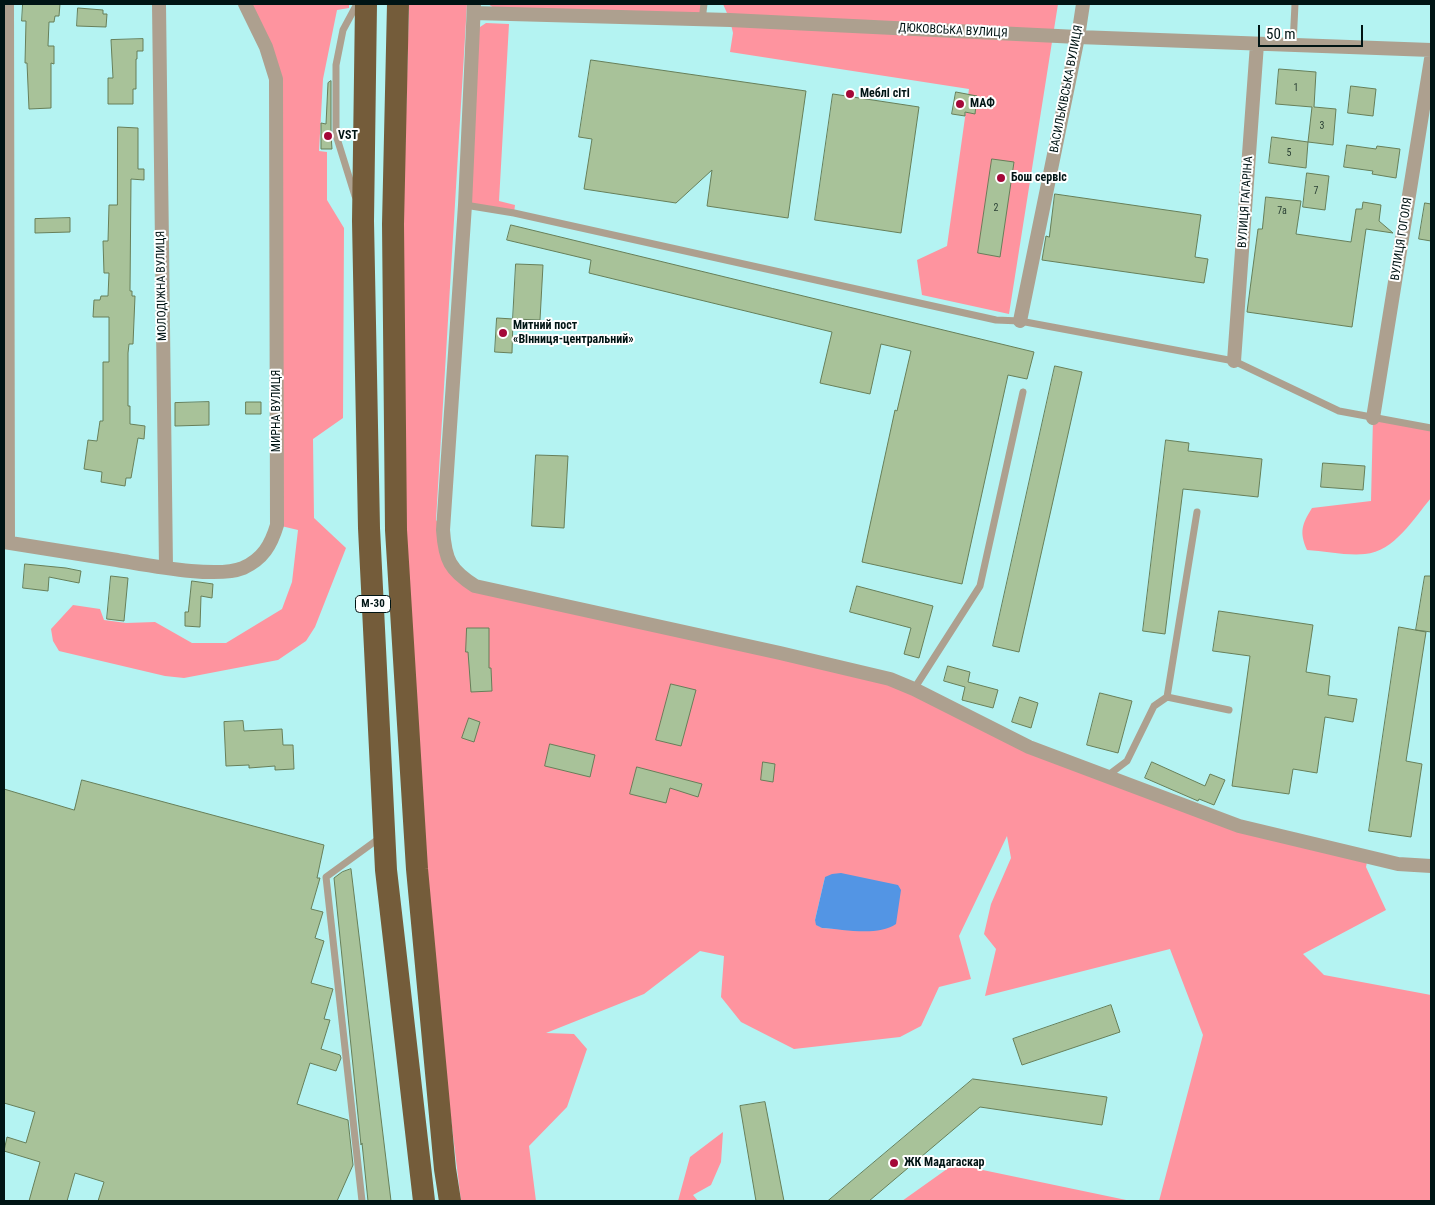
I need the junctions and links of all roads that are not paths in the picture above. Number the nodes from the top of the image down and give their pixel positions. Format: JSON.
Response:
{"nodes":[{"id":1,"x":7,"y":4,"type":"edge"},
{"id":2,"x":159,"y":4,"type":"edge"},
{"id":3,"x":245,"y":4,"type":"edge"},
{"id":4,"x":357,"y":4,"type":"edge"},
{"id":5,"x":366,"y":4,"type":"edge"},
{"id":6,"x":398,"y":4,"type":"edge"},
{"id":7,"x":704,"y":4,"type":"edge"},
{"id":8,"x":1082,"y":4,"type":"edge"},
{"id":9,"x":1295,"y":4,"type":"edge"},
{"id":10,"x":474,"y":8,"type":"edge"},
{"id":11,"x":702,"y":20,"type":"junction"},
{"id":12,"x":1078,"y":37,"type":"junction"},
{"id":13,"x":1257,"y":44,"type":"junction"},
{"id":14,"x":1293,"y":45,"type":"junction"},
{"id":15,"x":1431,"y":50,"type":"edge"},
{"id":16,"x":1431,"y":59,"type":"edge"},
{"id":17,"x":465,"y":205,"type":"junction"},
{"id":18,"x":363,"y":221,"type":"junction"},
{"id":19,"x":1020,"y":321,"type":"junction"},
{"id":20,"x":1234,"y":361,"type":"junction"},
{"id":21,"x":1023,"y":392,"type":"dead end"},
{"id":22,"x":1373,"y":418,"type":"junction"},
{"id":23,"x":1431,"y":428,"type":"edge"},
{"id":24,"x":1197,"y":512,"type":"dead end"},
{"id":25,"x":6,"y":542,"type":"edge"},
{"id":26,"x":166,"y":567,"type":"junction"},
{"id":27,"x":914,"y":689,"type":"junction"},
{"id":28,"x":1168,"y":697,"type":"junction"},
{"id":29,"x":1229,"y":710,"type":"dead end"},
{"id":30,"x":1106,"y":777,"type":"junction"},
{"id":31,"x":385,"y":834,"type":"junction"},
{"id":32,"x":1431,"y":866,"type":"edge"},
{"id":33,"x":362,"y":1201,"type":"edge"},
{"id":34,"x":424,"y":1201,"type":"edge"},
{"id":35,"x":450,"y":1201,"type":"edge"}],
"edges":[{"from":1,"to":25,"type":"street"},
{"from":2,"to":26,"type":"street","name":"МОЛОДІЖНА ВУЛИЦЯ"},
{"from":3,"to":26,"type":"street","name":"МИРНА ВУЛИЦЯ"},
{"from":4,"to":18,"type":"lane"},
{"from":5,"to":18,"type":"highway","number":"М-30"},
{"from":6,"to":35,"type":"highway","number":"М-30"},
{"from":7,"to":11,"type":"lane"},
{"from":8,"to":12,"type":"street","name":"ВАСИЛЬКІВСЬКА ВУЛИЦЯ"},
{"from":9,"to":14,"type":"lane"},
{"from":10,"to":11,"type":"street","name":"ДЮКОВСЬКА ВУЛИЦЯ"},
{"from":10,"to":17,"type":"street"},
{"from":11,"to":12,"type":"street","name":"ДЮКОВСЬКА ВУЛИЦЯ"},
{"from":12,"to":13,"type":"street","name":"ДЮКОВСЬКА ВУЛИЦЯ"},
{"from":12,"to":19,"type":"street","name":"ВАСИЛЬКІВСЬКА ВУЛИЦЯ"},
{"from":13,"to":14,"type":"street","name":"ДЮКОВСЬКА ВУЛИЦЯ"},
{"from":13,"to":20,"type":"street","name":"ВУЛИЦЯ ГАГАРІНА"},
{"from":14,"to":15,"type":"street","name":"ДЮКОВСЬКА ВУЛИЦЯ"},
{"from":16,"to":22,"type":"street","name":"ВУЛИЦЯ ГОГОЛЯ"},
{"from":17,"to":19,"type":"lane"},
{"from":17,"to":27,"type":"street"},
{"from":18,"to":31,"type":"highway","number":"М-30"},
{"from":19,"to":20,"type":"lane"},
{"from":20,"to":22,"type":"lane"},
{"from":21,"to":27,"type":"lane"},
{"from":22,"to":23,"type":"lane"},
{"from":24,"to":28,"type":"lane"},
{"from":25,"to":26,"type":"street","name":"МИРНА ВУЛИЦЯ"},
{"from":27,"to":30,"type":"street"},
{"from":28,"to":29,"type":"lane"},
{"from":28,"to":30,"type":"lane"},
{"from":30,"to":32,"type":"street"},
{"from":31,"to":33,"type":"lane"},
{"from":31,"to":34,"type":"highway","number":"М-30"}]}
